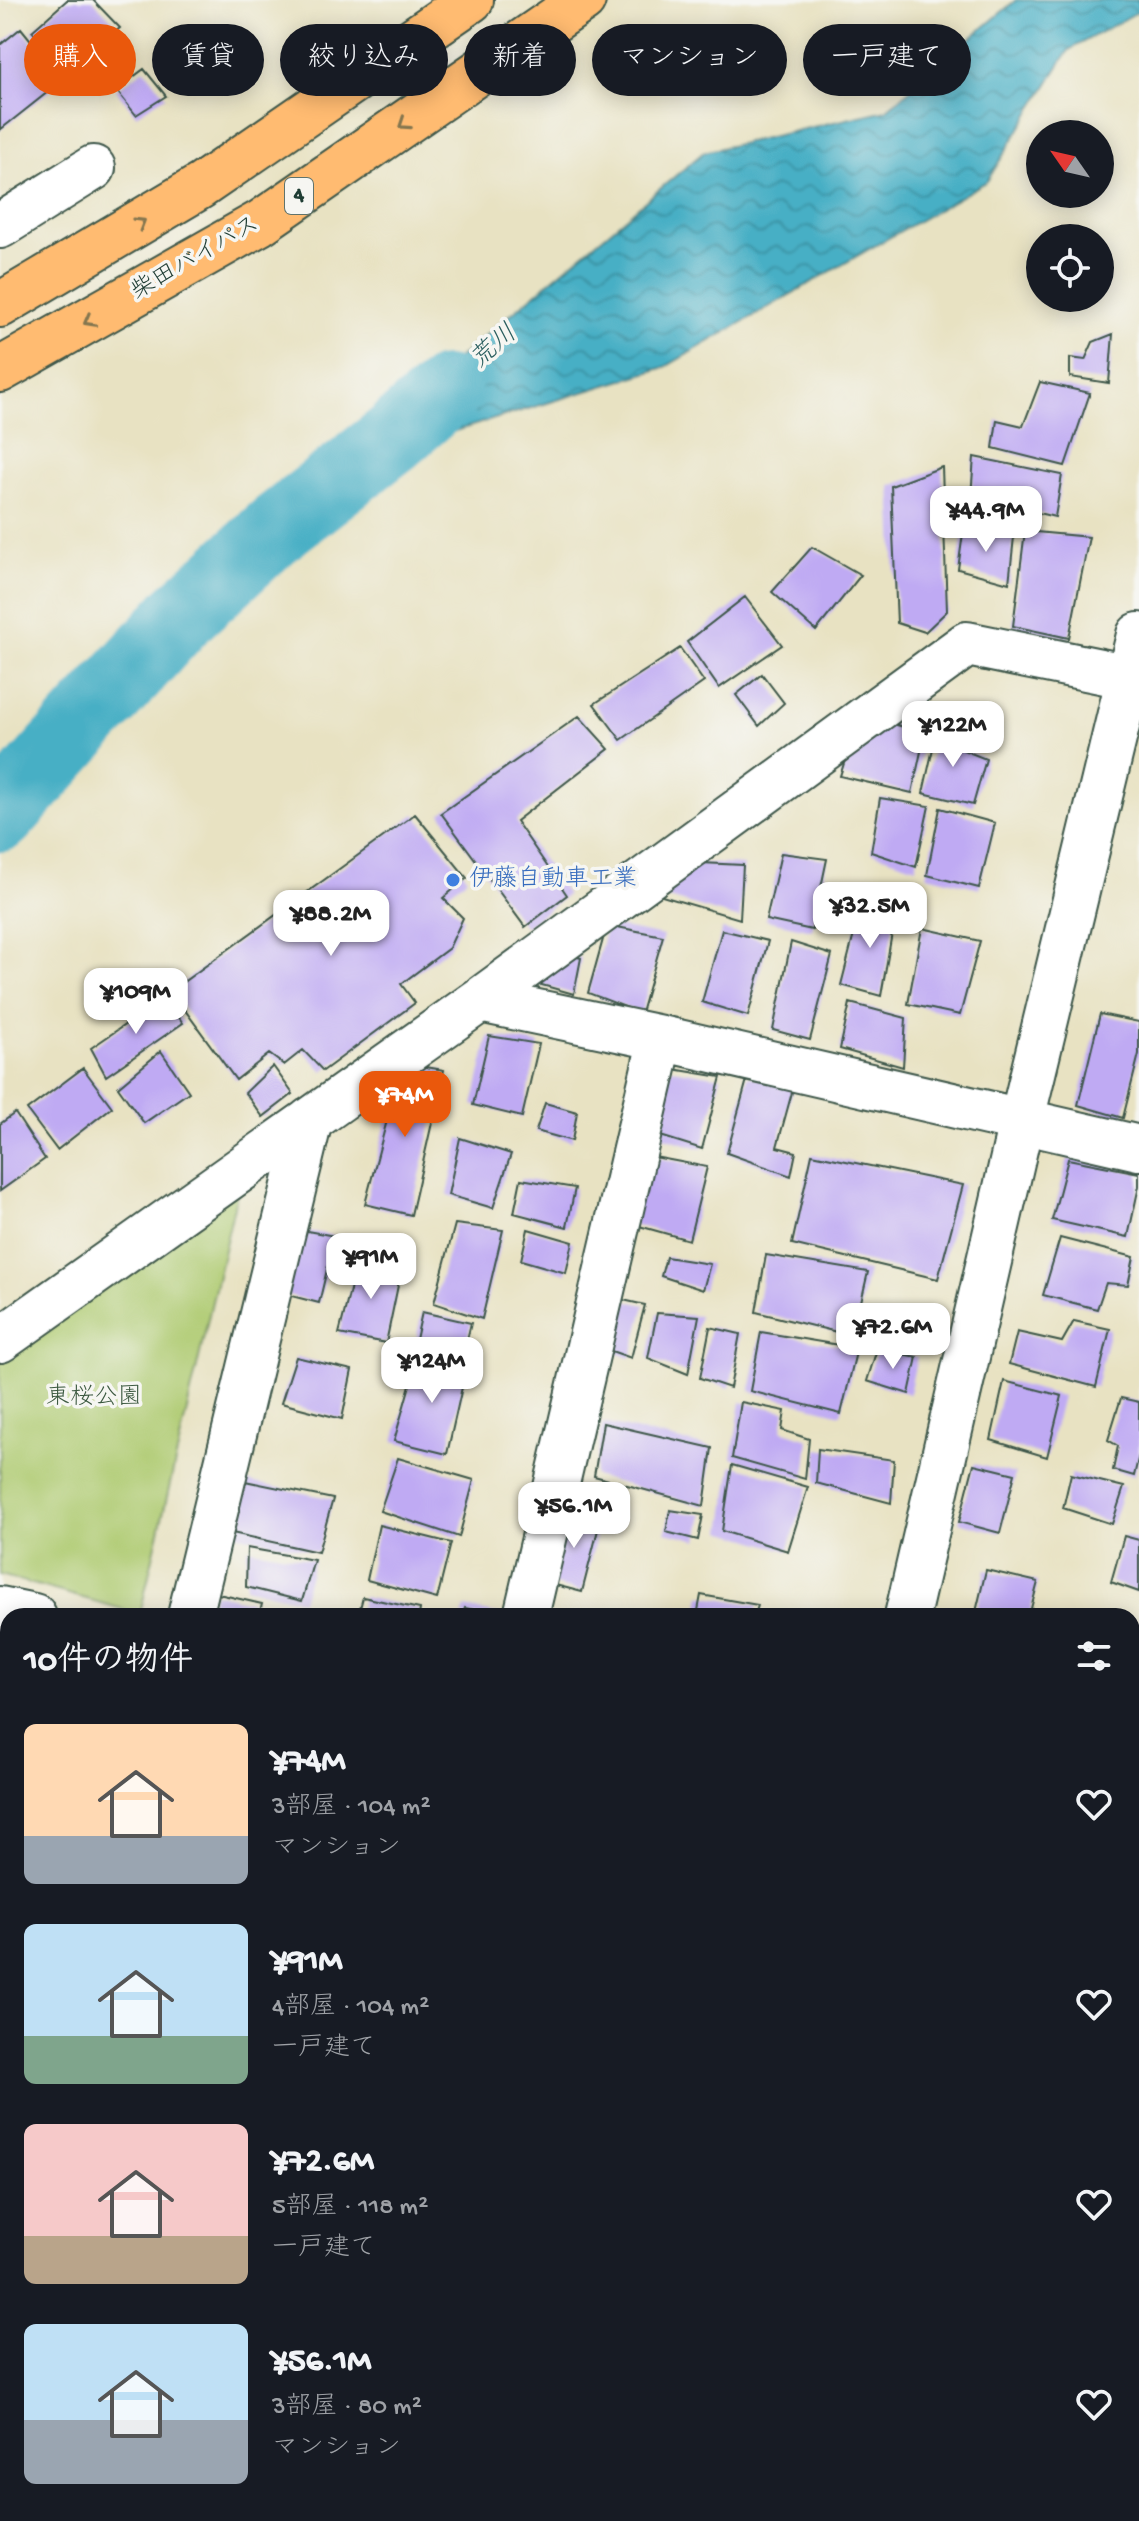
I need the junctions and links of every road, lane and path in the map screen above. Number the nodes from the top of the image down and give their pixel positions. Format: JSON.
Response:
{"nodes":[{"id":1,"x":471,"y":0,"type":"edge"},
{"id":2,"x":583,"y":0,"type":"edge"},
{"id":3,"x":93,"y":168,"type":"dead end"},
{"id":4,"x":0,"y":226,"type":"edge"},
{"id":5,"x":0,"y":305,"type":"edge"},
{"id":6,"x":0,"y":370,"type":"edge"},
{"id":7,"x":1139,"y":635,"type":"edge"},
{"id":8,"x":1131,"y":697,"type":"edge"},
{"id":9,"x":480,"y":1000,"type":"junction"},
{"id":10,"x":661,"y":1038,"type":"junction"},
{"id":11,"x":310,"y":1120,"type":"junction"},
{"id":12,"x":1021,"y":1123,"type":"junction"},
{"id":13,"x":1139,"y":1148,"type":"edge"},
{"id":14,"x":0,"y":1340,"type":"edge"},
{"id":15,"x":192,"y":1608,"type":"edge"},
{"id":16,"x":528,"y":1608,"type":"edge"},
{"id":17,"x":909,"y":1608,"type":"edge"}],
"edges":[{"from":5,"to":1,"type":"highway","one_way":true},
{"from":2,"to":6,"type":"highway","name":"柴田バイパス","number":"4","one_way":true},
{"from":3,"to":4,"type":"street"},
{"from":7,"to":8,"type":"street"},
{"from":8,"to":9,"type":"street"},
{"from":8,"to":12,"type":"street"},
{"from":9,"to":10,"type":"street"},
{"from":9,"to":11,"type":"street"},
{"from":10,"to":12,"type":"street"},
{"from":10,"to":16,"type":"street"},
{"from":11,"to":14,"type":"street"},
{"from":11,"to":15,"type":"street"},
{"from":12,"to":13,"type":"street"},
{"from":12,"to":17,"type":"street"}]}
